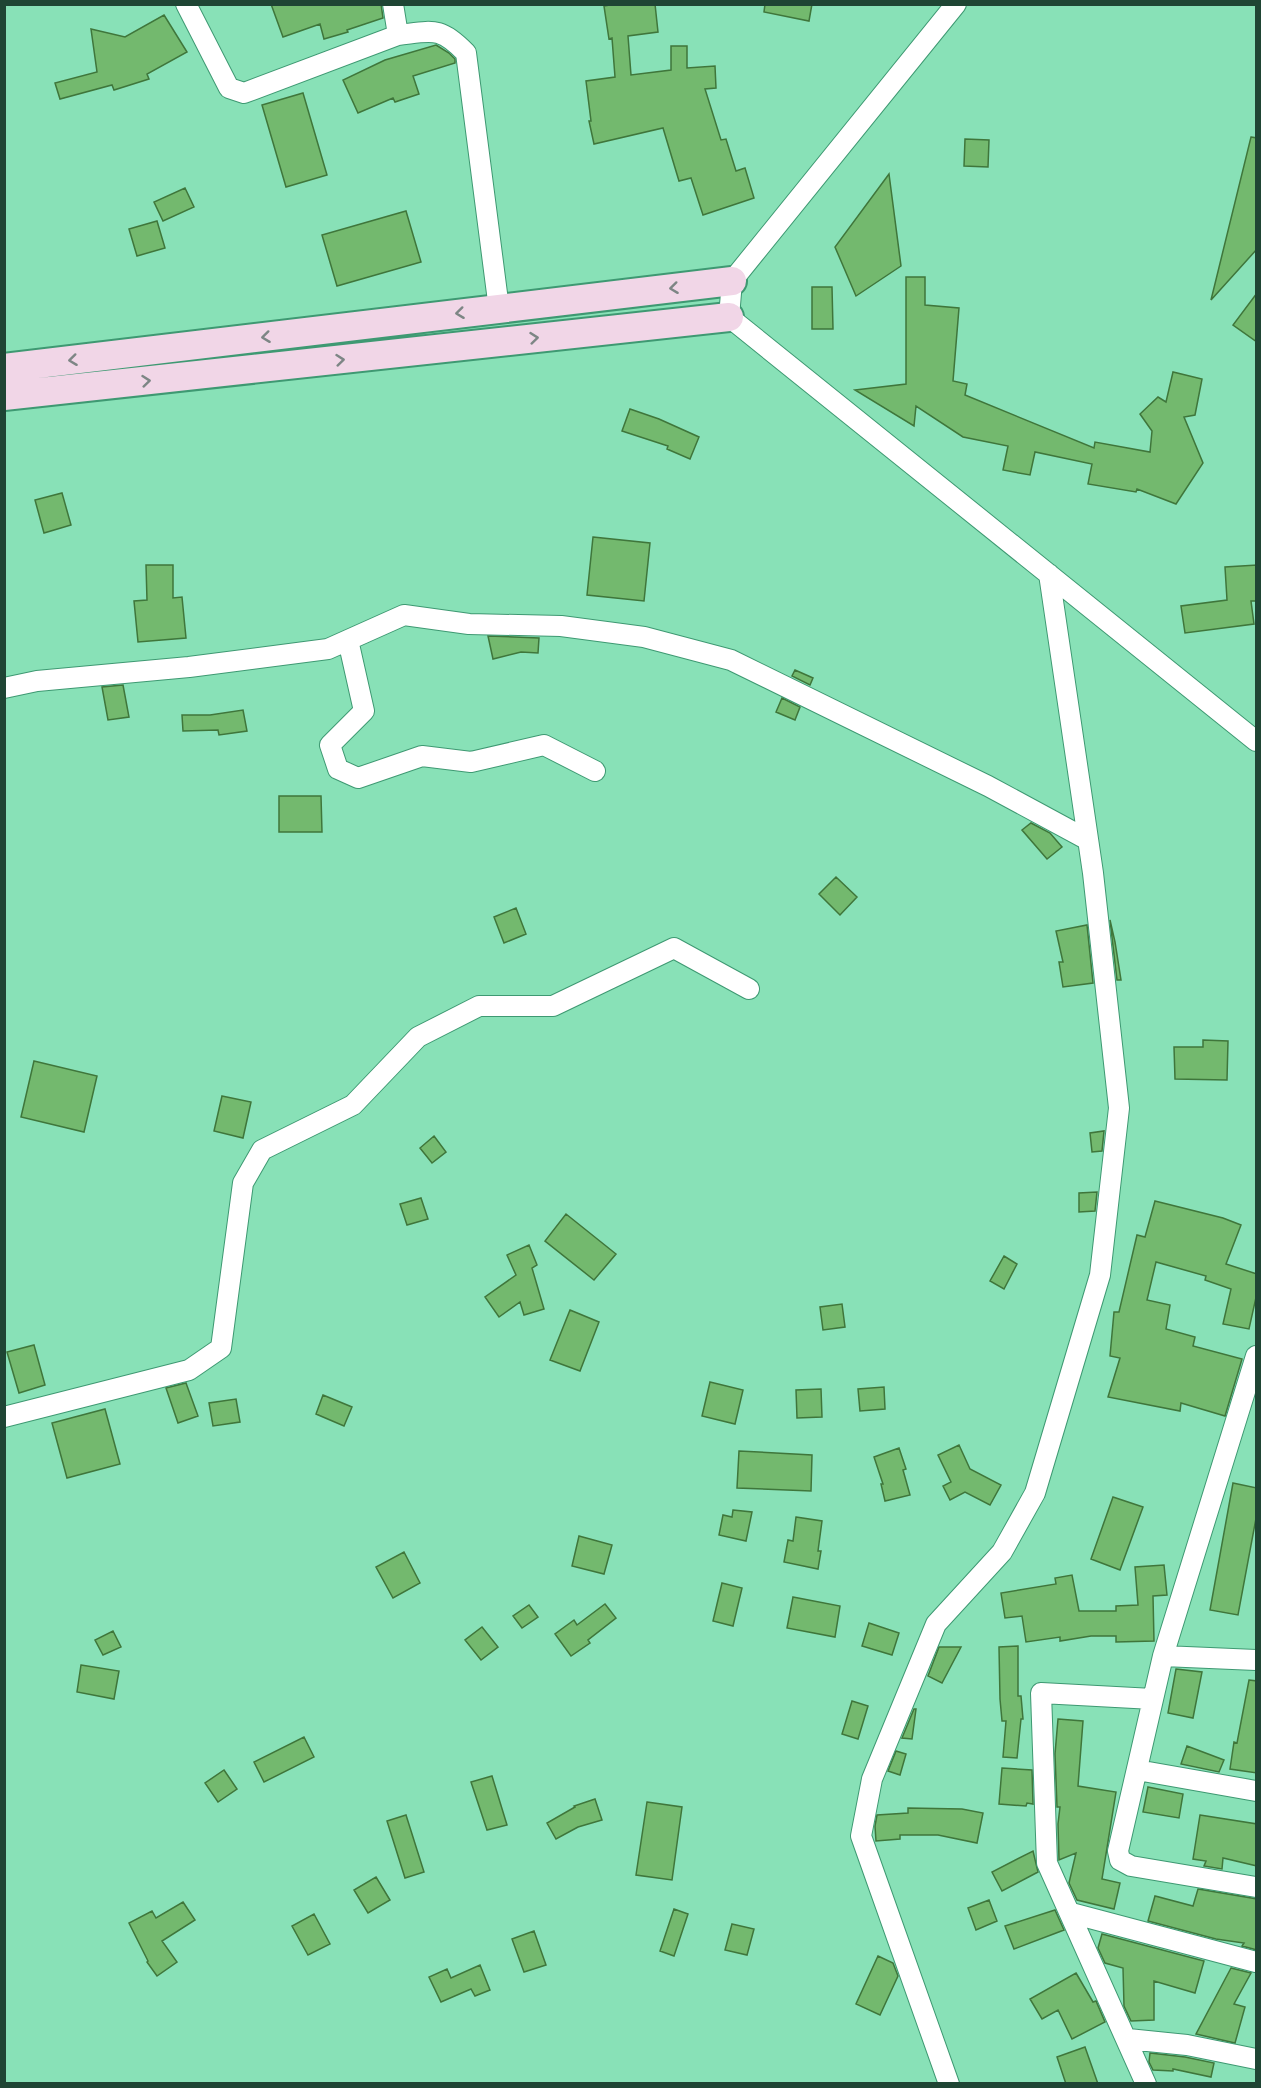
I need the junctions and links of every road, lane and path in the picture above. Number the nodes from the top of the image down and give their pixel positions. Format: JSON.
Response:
{"nodes":[{"id":1,"x":186,"y":4,"type":"edge"},
{"id":2,"x":393,"y":4,"type":"edge"},
{"id":3,"x":956,"y":4,"type":"edge"},
{"id":4,"x":398,"y":35,"type":"junction"},
{"id":5,"x":732,"y":281,"type":"junction"},
{"id":6,"x":499,"y":309,"type":"junction"},
{"id":7,"x":729,"y":317,"type":"junction"},
{"id":8,"x":4,"y":368,"type":"edge"},
{"id":9,"x":4,"y":396,"type":"edge"},
{"id":10,"x":1049,"y":574,"type":"junction"},
{"id":11,"x":348,"y":640,"type":"junction"},
{"id":12,"x":4,"y":688,"type":"edge"},
{"id":13,"x":1257,"y":741,"type":"edge"},
{"id":14,"x":595,"y":771,"type":"dead end"},
{"id":15,"x":1088,"y":840,"type":"junction"},
{"id":16,"x":749,"y":989,"type":"dead end"},
{"id":17,"x":1257,"y":1356,"type":"edge"},
{"id":18,"x":4,"y":1417,"type":"edge"},
{"id":19,"x":1163,"y":1656,"type":"junction"},
{"id":20,"x":1257,"y":1660,"type":"edge"},
{"id":21,"x":1153,"y":1699,"type":"junction"},
{"id":22,"x":1137,"y":1770,"type":"junction"},
{"id":23,"x":1257,"y":1791,"type":"edge"},
{"id":24,"x":1257,"y":1887,"type":"edge"},
{"id":25,"x":1071,"y":1913,"type":"junction"},
{"id":26,"x":1257,"y":1962,"type":"edge"},
{"id":27,"x":1128,"y":2039,"type":"junction"},
{"id":28,"x":1257,"y":2059,"type":"edge"},
{"id":29,"x":950,"y":2084,"type":"edge"},
{"id":30,"x":1146,"y":2084,"type":"edge"}],
"edges":[{"from":1,"to":4,"type":"street"},
{"from":2,"to":4,"type":"street"},
{"from":3,"to":5,"type":"street"},
{"from":4,"to":6,"type":"street"},
{"from":5,"to":6,"type":"street","one_way":true},
{"from":5,"to":7,"type":"street"},
{"from":6,"to":8,"type":"street","one_way":true},
{"from":9,"to":7,"type":"street","one_way":true},
{"from":7,"to":10,"type":"street"},
{"from":10,"to":13,"type":"street"},
{"from":10,"to":15,"type":"street"},
{"from":11,"to":12,"type":"street"},
{"from":11,"to":14,"type":"street"},
{"from":11,"to":15,"type":"street"},
{"from":15,"to":29,"type":"street"},
{"from":16,"to":18,"type":"street"},
{"from":17,"to":19,"type":"street"},
{"from":19,"to":20,"type":"street"},
{"from":19,"to":21,"type":"street"},
{"from":21,"to":22,"type":"street"},
{"from":21,"to":25,"type":"street"},
{"from":22,"to":23,"type":"street"},
{"from":22,"to":24,"type":"street"},
{"from":25,"to":26,"type":"street"},
{"from":25,"to":27,"type":"street"},
{"from":27,"to":28,"type":"street"},
{"from":27,"to":30,"type":"street"}]}
